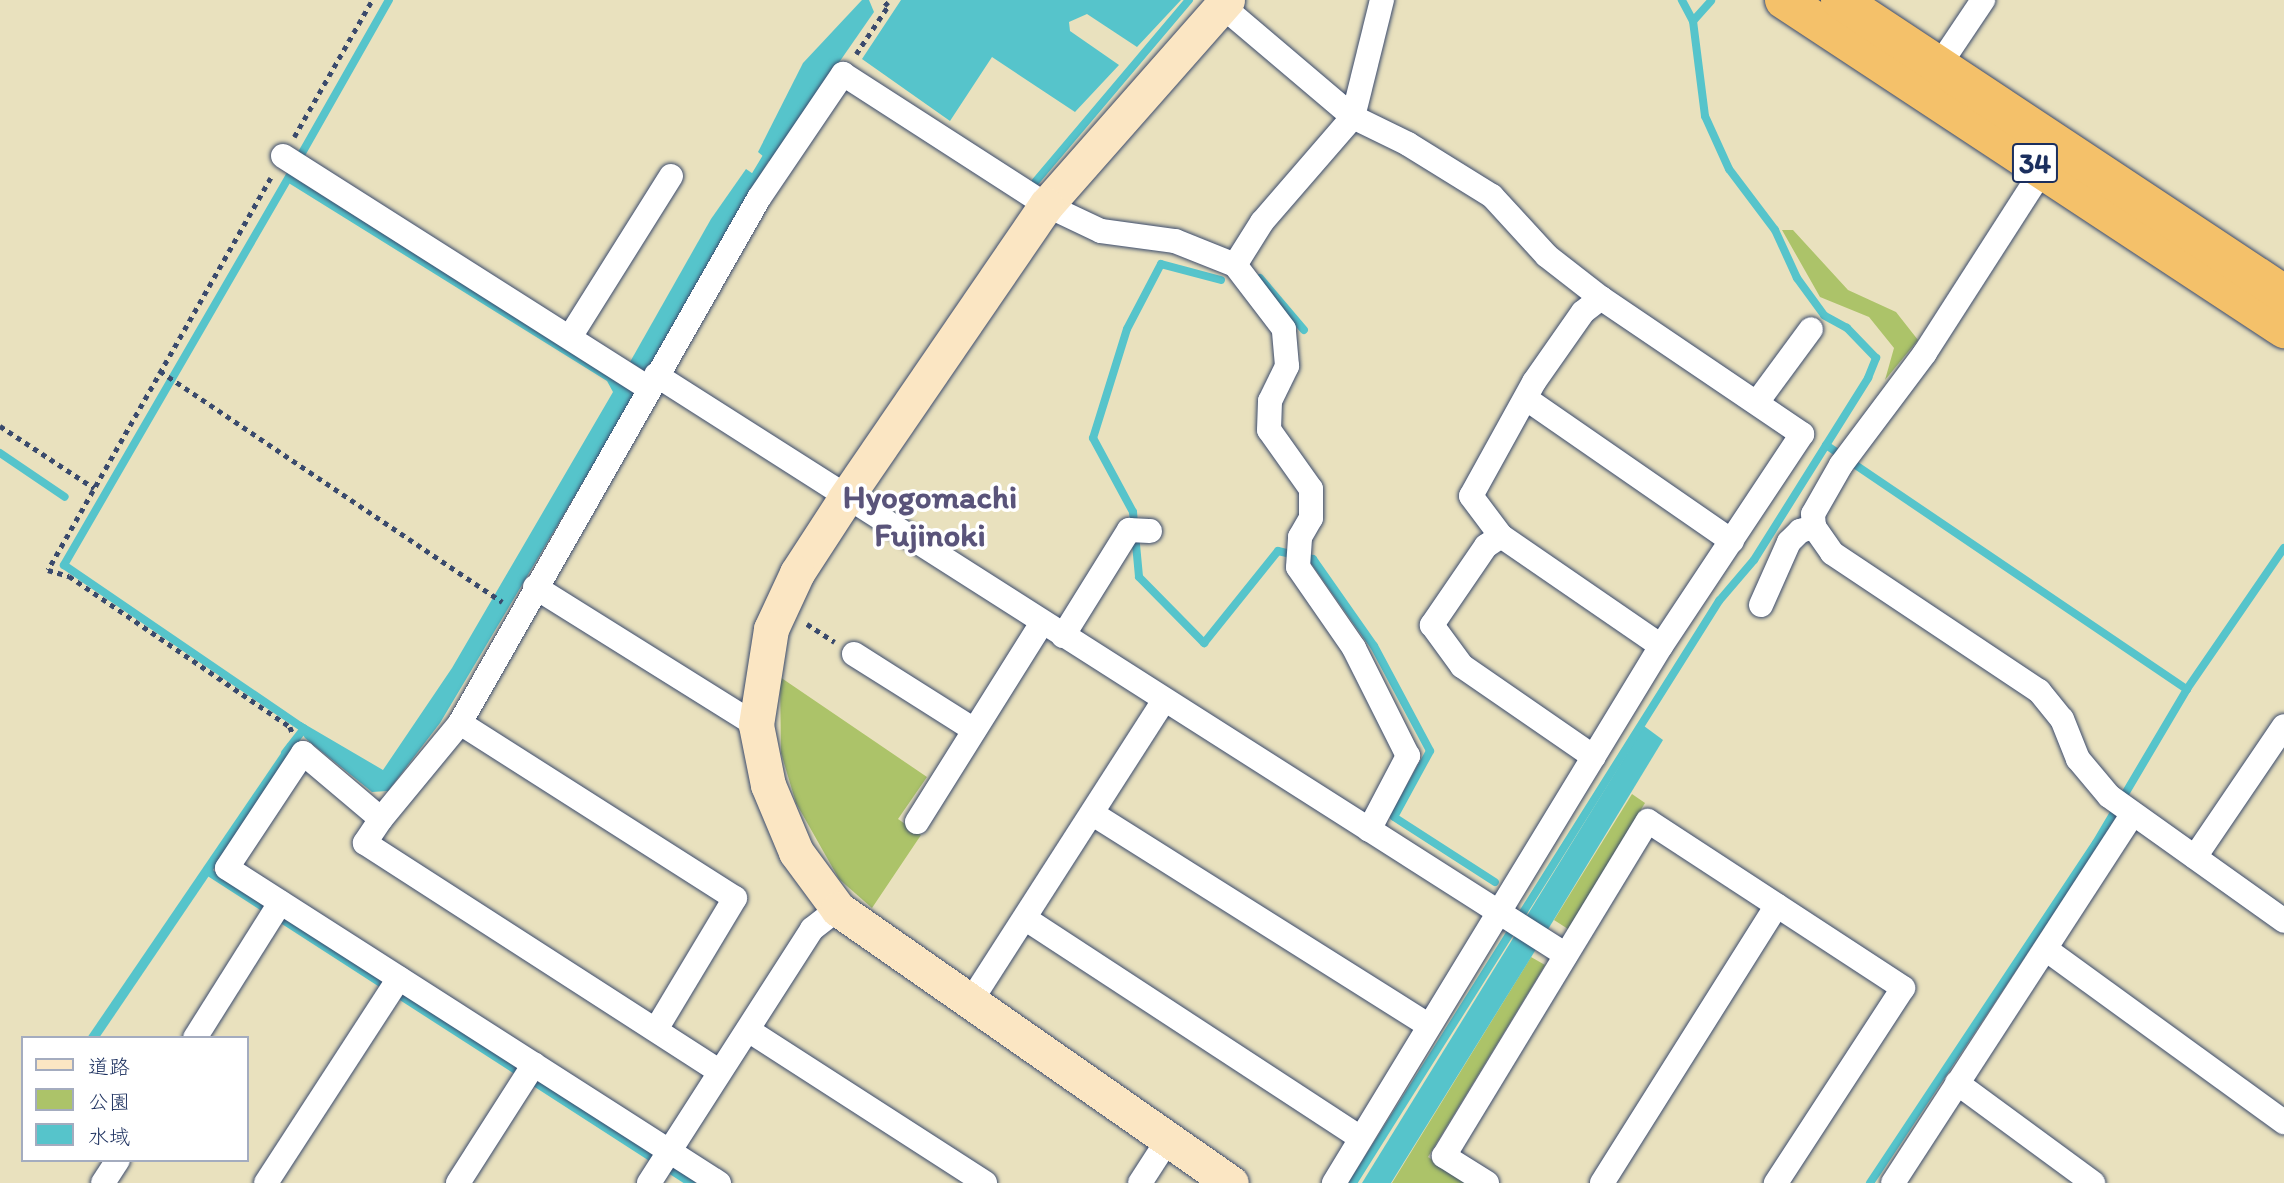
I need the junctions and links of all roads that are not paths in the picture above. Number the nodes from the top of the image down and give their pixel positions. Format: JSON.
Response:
{"nodes":[{"id":1,"x":1382,"y":0,"type":"edge"},
{"id":2,"x":1784,"y":0,"type":"edge"},
{"id":3,"x":1840,"y":0,"type":"edge"},
{"id":4,"x":1983,"y":0,"type":"edge"},
{"id":5,"x":1224,"y":2,"type":"edge"},
{"id":6,"x":1938,"y":67,"type":"junction"},
{"id":7,"x":1353,"y":117,"type":"junction"},
{"id":8,"x":283,"y":156,"type":"road end"},
{"id":9,"x":2043,"y":169,"type":"junction"},
{"id":10,"x":671,"y":176,"type":"dead end"},
{"id":11,"x":1046,"y":205,"type":"junction"},
{"id":12,"x":1235,"y":265,"type":"junction"},
{"id":13,"x":2284,"y":294,"type":"edge"},
{"id":14,"x":1601,"y":298,"type":"junction"},
{"id":15,"x":1811,"y":328,"type":"dead end"},
{"id":16,"x":2284,"y":328,"type":"edge"},
{"id":17,"x":570,"y":337,"type":"junction"},
{"id":18,"x":652,"y":382,"type":"junction"},
{"id":19,"x":1528,"y":400,"type":"junction"},
{"id":20,"x":1758,"y":401,"type":"junction"},
{"id":21,"x":845,"y":499,"type":"junction"},
{"id":22,"x":1814,"y":527,"type":"junction"},
{"id":23,"x":1140,"y":530,"type":"dead end"},
{"id":24,"x":1501,"y":537,"type":"junction"},
{"id":25,"x":1732,"y":541,"type":"junction"},
{"id":26,"x":535,"y":587,"type":"junction"},
{"id":27,"x":1761,"y":605,"type":"dead end"},
{"id":28,"x":1052,"y":629,"type":"junction"},
{"id":29,"x":1661,"y":646,"type":"junction"},
{"id":30,"x":854,"y":654,"type":"road end"},
{"id":31,"x":1164,"y":699,"type":"junction"},
{"id":32,"x":460,"y":723,"type":"junction"},
{"id":33,"x":756,"y":725,"type":"junction"},
{"id":34,"x":974,"y":730,"type":"junction"},
{"id":35,"x":2280,"y":741,"type":"edge"},
{"id":36,"x":1594,"y":757,"type":"junction"},
{"id":37,"x":1093,"y":814,"type":"junction"},
{"id":38,"x":2132,"y":815,"type":"junction"},
{"id":39,"x":381,"y":819,"type":"junction"},
{"id":40,"x":917,"y":822,"type":"dead end"},
{"id":41,"x":1369,"y":830,"type":"junction"},
{"id":42,"x":2195,"y":857,"type":"junction"},
{"id":43,"x":1777,"y":905,"type":"junction"},
{"id":44,"x":838,"y":909,"type":"junction"},
{"id":45,"x":275,"y":911,"type":"junction"},
{"id":46,"x":1500,"y":912,"type":"junction"},
{"id":47,"x":1026,"y":919,"type":"junction"},
{"id":48,"x":2284,"y":921,"type":"edge"},
{"id":49,"x":2047,"y":950,"type":"junction"},
{"id":50,"x":1566,"y":955,"type":"junction"},
{"id":51,"x":394,"y":987,"type":"junction"},
{"id":52,"x":969,"y":1004,"type":"junction"},
{"id":53,"x":1429,"y":1026,"type":"junction"},
{"id":54,"x":657,"y":1028,"type":"junction"},
{"id":55,"x":748,"y":1030,"type":"junction"},
{"id":56,"x":196,"y":1036,"type":"edge"},
{"id":57,"x":720,"y":1072,"type":"junction"},
{"id":58,"x":529,"y":1073,"type":"junction"},
{"id":59,"x":1956,"y":1083,"type":"junction"},
{"id":60,"x":2284,"y":1122,"type":"edge"},
{"id":61,"x":1359,"y":1136,"type":"junction"},
{"id":62,"x":1169,"y":1138,"type":"junction"},
{"id":63,"x":117,"y":1162,"type":"edge"},
{"id":64,"x":661,"y":1165,"type":"edge"},
{"id":65,"x":103,"y":1183,"type":"edge"},
{"id":66,"x":266,"y":1183,"type":"edge"},
{"id":67,"x":458,"y":1183,"type":"edge"},
{"id":68,"x":719,"y":1183,"type":"edge"},
{"id":69,"x":985,"y":1183,"type":"edge"},
{"id":70,"x":1140,"y":1183,"type":"edge"},
{"id":71,"x":1231,"y":1183,"type":"edge"},
{"id":72,"x":1334,"y":1183,"type":"edge"},
{"id":73,"x":1487,"y":1183,"type":"edge"},
{"id":74,"x":1602,"y":1183,"type":"edge"},
{"id":75,"x":1776,"y":1183,"type":"edge"},
{"id":76,"x":1893,"y":1183,"type":"edge"},
{"id":77,"x":2093,"y":1183,"type":"edge"}],
"edges":[{"from":1,"to":7,"type":"street"},
{"from":2,"to":9,"type":"highway","number":"34"},
{"from":3,"to":6,"type":"highway","number":"34"},
{"from":4,"to":6,"type":"street"},
{"from":5,"to":7,"type":"street"},
{"from":5,"to":11,"type":"street"},
{"from":6,"to":13,"type":"highway","number":"34"},
{"from":7,"to":12,"type":"street"},
{"from":7,"to":14,"type":"street"},
{"from":8,"to":17,"type":"street"},
{"from":9,"to":16,"type":"highway","number":"34"},
{"from":9,"to":22,"type":"street"},
{"from":10,"to":17,"type":"street"},
{"from":11,"to":12,"type":"street"},
{"from":11,"to":18,"type":"street"},
{"from":11,"to":21,"type":"street"},
{"from":12,"to":41,"type":"street"},
{"from":14,"to":19,"type":"street"},
{"from":14,"to":20,"type":"street"},
{"from":15,"to":20,"type":"street"},
{"from":17,"to":18,"type":"street"},
{"from":18,"to":21,"type":"street"},
{"from":18,"to":26,"type":"street"},
{"from":19,"to":24,"type":"street"},
{"from":19,"to":25,"type":"street"},
{"from":20,"to":25,"type":"street"},
{"from":21,"to":28,"type":"street"},
{"from":21,"to":33,"type":"street"},
{"from":22,"to":27,"type":"street"},
{"from":22,"to":38,"type":"street"},
{"from":23,"to":28,"type":"street"},
{"from":24,"to":29,"type":"street"},
{"from":24,"to":36,"type":"street"},
{"from":25,"to":29,"type":"street"},
{"from":26,"to":32,"type":"street"},
{"from":26,"to":33,"type":"street"},
{"from":28,"to":31,"type":"street"},
{"from":28,"to":34,"type":"street"},
{"from":29,"to":36,"type":"street"},
{"from":30,"to":34,"type":"street"},
{"from":31,"to":37,"type":"street"},
{"from":31,"to":41,"type":"street"},
{"from":32,"to":39,"type":"street"},
{"from":32,"to":54,"type":"street"},
{"from":33,"to":44,"type":"street"},
{"from":34,"to":40,"type":"street"},
{"from":35,"to":42,"type":"street"},
{"from":36,"to":46,"type":"street"},
{"from":37,"to":47,"type":"street"},
{"from":37,"to":53,"type":"street"},
{"from":38,"to":42,"type":"street"},
{"from":38,"to":49,"type":"street"},
{"from":39,"to":45,"type":"street"},
{"from":39,"to":54,"type":"street"},
{"from":41,"to":46,"type":"street"},
{"from":42,"to":48,"type":"street"},
{"from":43,"to":50,"type":"street"},
{"from":43,"to":74,"type":"street"},
{"from":43,"to":75,"type":"street"},
{"from":44,"to":52,"type":"street"},
{"from":44,"to":55,"type":"street"},
{"from":45,"to":51,"type":"street"},
{"from":45,"to":56,"type":"street"},
{"from":46,"to":50,"type":"street"},
{"from":46,"to":53,"type":"street"},
{"from":47,"to":52,"type":"street"},
{"from":47,"to":61,"type":"street"},
{"from":49,"to":59,"type":"street"},
{"from":49,"to":60,"type":"street"},
{"from":50,"to":73,"type":"street"},
{"from":51,"to":58,"type":"street"},
{"from":51,"to":66,"type":"street"},
{"from":52,"to":62,"type":"street"},
{"from":53,"to":61,"type":"street"},
{"from":54,"to":57,"type":"street"},
{"from":55,"to":57,"type":"street"},
{"from":55,"to":69,"type":"street"},
{"from":57,"to":64,"type":"street"},
{"from":58,"to":64,"type":"street"},
{"from":58,"to":67,"type":"street"},
{"from":59,"to":76,"type":"street"},
{"from":59,"to":77,"type":"street"},
{"from":61,"to":72,"type":"street"},
{"from":62,"to":70,"type":"street"},
{"from":62,"to":71,"type":"street"},
{"from":63,"to":65,"type":"street"},
{"from":64,"to":68,"type":"street"}]}
